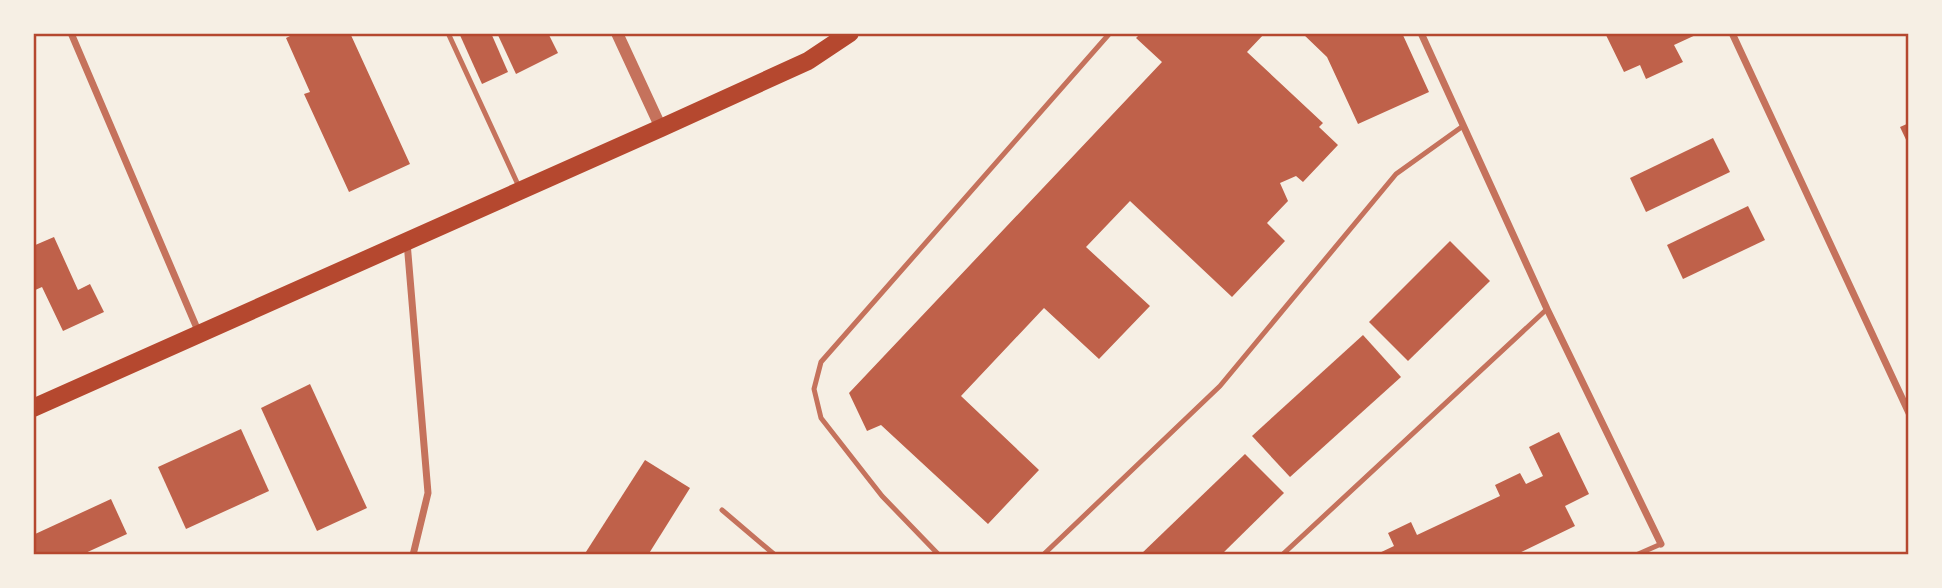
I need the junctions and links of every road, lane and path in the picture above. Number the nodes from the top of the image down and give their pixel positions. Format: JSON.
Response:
{"nodes":[{"id":1,"x":71,"y":33,"type":"edge"},
{"id":2,"x":448,"y":33,"type":"edge"},
{"id":3,"x":617,"y":33,"type":"edge"},
{"id":4,"x":850,"y":33,"type":"edge"},
{"id":5,"x":1110,"y":33,"type":"edge"},
{"id":6,"x":1421,"y":33,"type":"edge"},
{"id":7,"x":1732,"y":33,"type":"edge"},
{"id":8,"x":1464,"y":126,"type":"junction"},
{"id":9,"x":661,"y":128,"type":"junction"},
{"id":10,"x":521,"y":190,"type":"junction"},
{"id":11,"x":407,"y":241,"type":"junction"},
{"id":12,"x":1547,"y":309,"type":"junction"},
{"id":13,"x":199,"y":334,"type":"junction"},
{"id":14,"x":33,"y":408,"type":"edge"},
{"id":15,"x":1909,"y":414,"type":"edge"},
{"id":16,"x":722,"y":510,"type":"dead end"},
{"id":17,"x":1661,"y":544,"type":"joint"},
{"id":18,"x":413,"y":555,"type":"edge"},
{"id":19,"x":775,"y":555,"type":"edge"},
{"id":20,"x":939,"y":555,"type":"edge"},
{"id":21,"x":1043,"y":555,"type":"edge"},
{"id":22,"x":1282,"y":555,"type":"edge"},
{"id":23,"x":1636,"y":555,"type":"edge"}],
"edges":[{"from":1,"to":13,"type":"street"},
{"from":2,"to":10,"type":"lane"},
{"from":3,"to":9,"type":"street"},
{"from":4,"to":9,"type":"main road"},
{"from":5,"to":20,"type":"lane"},
{"from":6,"to":8,"type":"street"},
{"from":7,"to":15,"type":"street"},
{"from":8,"to":12,"type":"street"},
{"from":8,"to":21,"type":"lane"},
{"from":9,"to":10,"type":"main road"},
{"from":10,"to":11,"type":"main road"},
{"from":11,"to":13,"type":"main road"},
{"from":11,"to":18,"type":"street"},
{"from":12,"to":17,"type":"street"},
{"from":12,"to":22,"type":"lane"},
{"from":13,"to":14,"type":"main road"},
{"from":16,"to":19,"type":"lane"},
{"from":17,"to":23,"type":"lane"}]}
